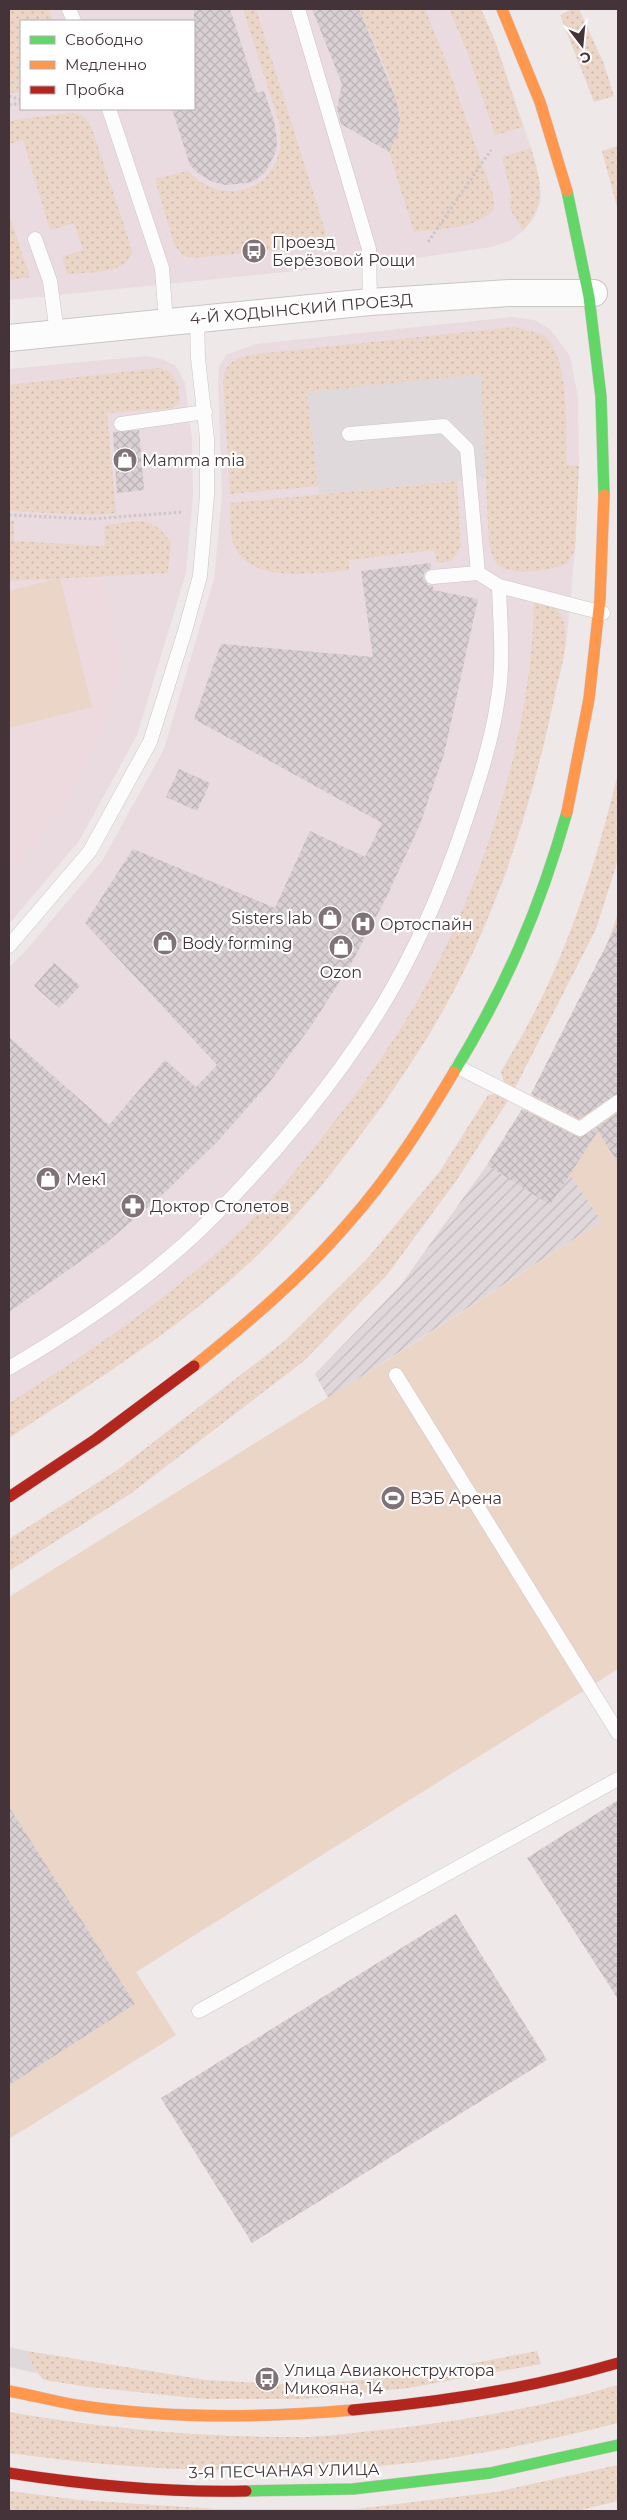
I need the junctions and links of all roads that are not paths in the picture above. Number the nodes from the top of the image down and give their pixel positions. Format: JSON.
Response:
{"nodes":[{"id":1,"x":298,"y":9,"type":"edge"},
{"id":2,"x":502,"y":9,"type":"edge"},
{"id":3,"x":109,"y":110,"type":"edge"},
{"id":4,"x":35,"y":239,"type":"dead end"},
{"id":5,"x":594,"y":293,"type":"junction"},
{"id":6,"x":370,"y":302,"type":"junction"},
{"id":7,"x":197,"y":318,"type":"junction"},
{"id":8,"x":166,"y":322,"type":"junction"},
{"id":9,"x":57,"y":333,"type":"junction"},
{"id":10,"x":9,"y":338,"type":"edge"},
{"id":11,"x":205,"y":412,"type":"junction"},
{"id":12,"x":121,"y":424,"type":"dead end"},
{"id":13,"x":349,"y":434,"type":"dead end"},
{"id":14,"x":614,"y":524,"type":"edge"},
{"id":15,"x":478,"y":573,"type":"junction"},
{"id":16,"x":432,"y":576,"type":"dead end"},
{"id":17,"x":499,"y":586,"type":"junction"},
{"id":18,"x":604,"y":613,"type":"junction"},
{"id":19,"x":9,"y":946,"type":"edge"},
{"id":20,"x":458,"y":1067,"type":"junction"},
{"id":21,"x":618,"y":1102,"type":"edge"},
{"id":22,"x":9,"y":1368,"type":"edge"},
{"id":23,"x":396,"y":1375,"type":"dead end"},
{"id":24,"x":9,"y":1497,"type":"edge"},
{"id":25,"x":618,"y":1733,"type":"edge"},
{"id":26,"x":618,"y":1779,"type":"edge"},
{"id":27,"x":200,"y":2011,"type":"dead end"},
{"id":28,"x":618,"y":2363,"type":"edge"},
{"id":29,"x":9,"y":2391,"type":"edge"},
{"id":30,"x":618,"y":2446,"type":"edge"},
{"id":31,"x":9,"y":2473,"type":"edge"}],
"edges":[{"from":1,"to":6,"type":"lane"},
{"from":2,"to":5,"type":"street"},
{"from":3,"to":8,"type":"lane"},
{"from":4,"to":9,"type":"lane"},
{"from":5,"to":6,"type":"street","name":"4-Й ХОДЫНСКИЙ ПРОЕЗД"},
{"from":5,"to":14,"type":"street"},
{"from":6,"to":7,"type":"street","name":"4-Й ХОДЫНСКИЙ ПРОЕЗД"},
{"from":7,"to":8,"type":"street","name":"4-Й ХОДЫНСКИЙ ПРОЕЗД"},
{"from":7,"to":11,"type":"lane"},
{"from":8,"to":9,"type":"street","name":"4-Й ХОДЫНСКИЙ ПРОЕЗД"},
{"from":9,"to":10,"type":"street","name":"4-Й ХОДЫНСКИЙ ПРОЕЗД"},
{"from":11,"to":12,"type":"lane"},
{"from":11,"to":19,"type":"lane"},
{"from":13,"to":15,"type":"lane"},
{"from":14,"to":18,"type":"street"},
{"from":15,"to":16,"type":"lane"},
{"from":15,"to":17,"type":"lane"},
{"from":17,"to":18,"type":"lane"},
{"from":17,"to":22,"type":"lane"},
{"from":18,"to":20,"type":"street"},
{"from":20,"to":21,"type":"lane"},
{"from":20,"to":24,"type":"street"},
{"from":23,"to":25,"type":"lane"},
{"from":26,"to":27,"type":"lane"},
{"from":28,"to":29,"type":"street"},
{"from":30,"to":31,"type":"street","name":"3-Я ПЕСЧАНАЯ УЛИЦА"}]}
